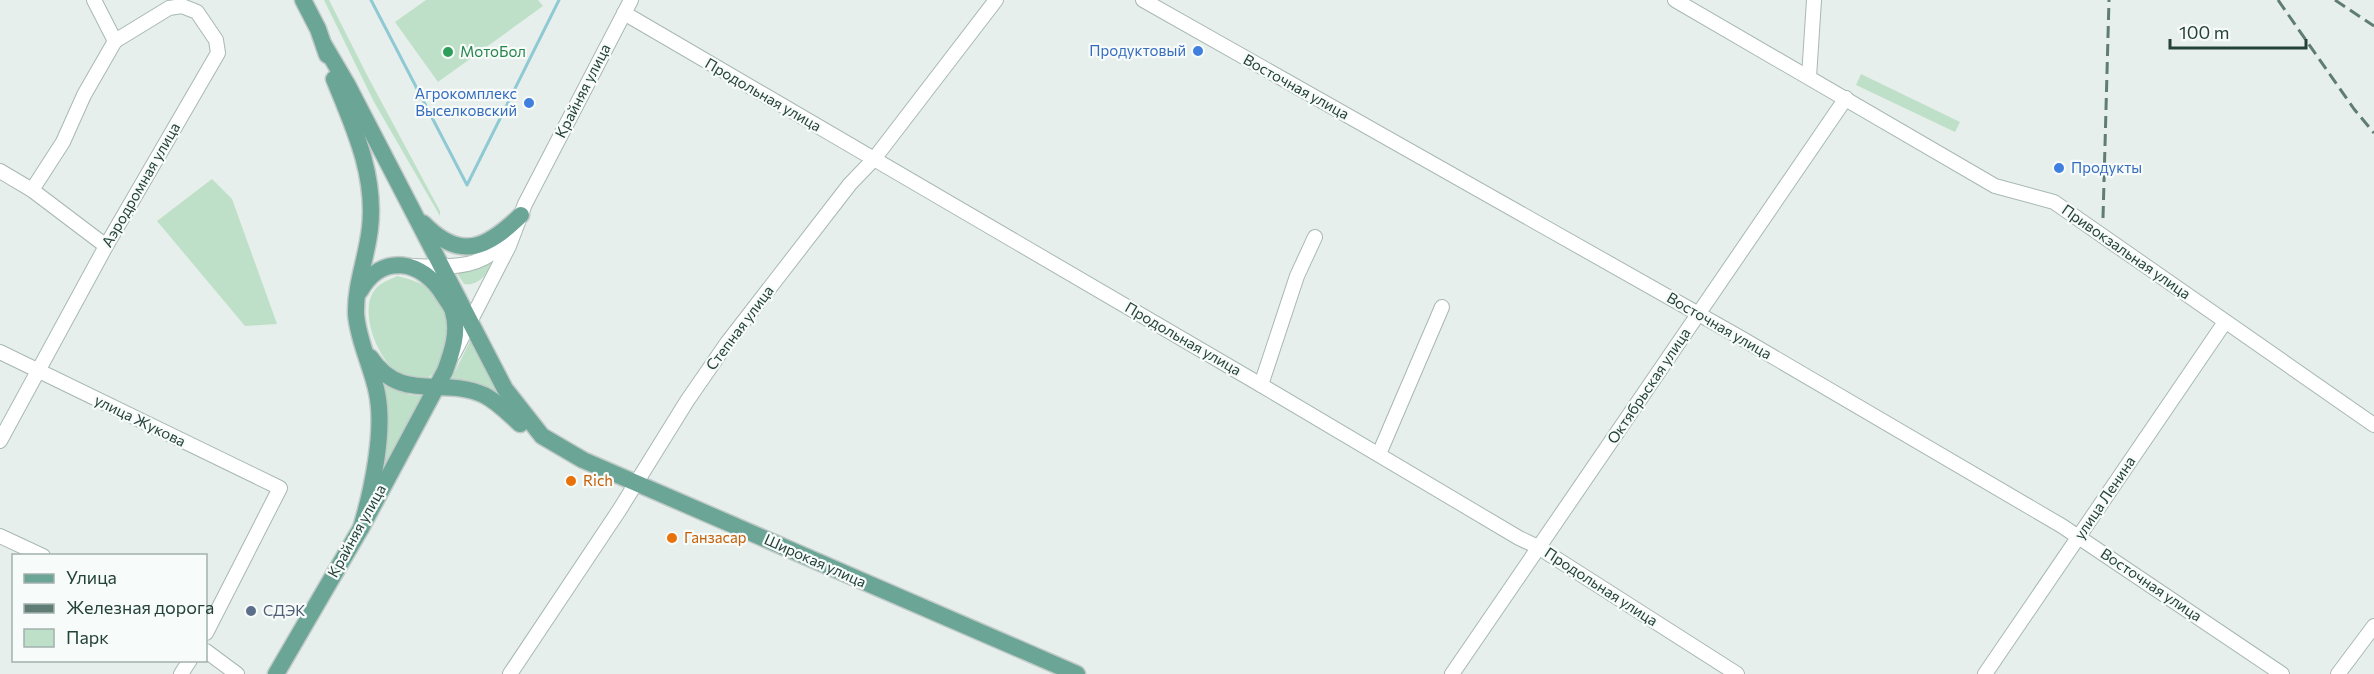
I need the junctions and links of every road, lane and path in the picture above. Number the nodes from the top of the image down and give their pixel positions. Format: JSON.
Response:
{"nodes":[{"id":1,"x":94,"y":0,"type":"edge"},
{"id":2,"x":303,"y":0,"type":"edge"},
{"id":3,"x":631,"y":0,"type":"edge"},
{"id":4,"x":996,"y":0,"type":"edge"},
{"id":5,"x":1143,"y":0,"type":"edge"},
{"id":6,"x":1675,"y":0,"type":"edge"},
{"id":7,"x":1814,"y":0,"type":"edge"},
{"id":8,"x":624,"y":13,"type":"junction"},
{"id":9,"x":115,"y":41,"type":"junction"},
{"id":10,"x":324,"y":45,"type":"junction"},
{"id":11,"x":1809,"y":77,"type":"junction"},
{"id":12,"x":1846,"y":98,"type":"junction"},
{"id":13,"x":874,"y":159,"type":"junction"},
{"id":14,"x":0,"y":171,"type":"edge"},
{"id":15,"x":32,"y":190,"type":"junction"},
{"id":16,"x":415,"y":214,"type":"junction"},
{"id":17,"x":521,"y":215,"type":"junction"},
{"id":18,"x":1315,"y":237,"type":"dead end"},
{"id":19,"x":106,"y":246,"type":"junction"},
{"id":20,"x":396,"y":265,"type":"junction"},
{"id":21,"x":441,"y":267,"type":"junction"},
{"id":22,"x":439,"y":287,"type":"junction"},
{"id":23,"x":358,"y":294,"type":"junction"},
{"id":24,"x":460,"y":303,"type":"junction"},
{"id":25,"x":1442,"y":308,"type":"dead end"},
{"id":26,"x":1698,"y":314,"type":"junction"},
{"id":27,"x":2225,"y":322,"type":"junction"},
{"id":28,"x":471,"y":325,"type":"junction"},
{"id":29,"x":366,"y":350,"type":"junction"},
{"id":30,"x":0,"y":352,"type":"edge"},
{"id":31,"x":445,"y":371,"type":"junction"},
{"id":32,"x":37,"y":372,"type":"junction"},
{"id":33,"x":1261,"y":385,"type":"junction"},
{"id":34,"x":435,"y":387,"type":"junction"},
{"id":35,"x":465,"y":390,"type":"junction"},
{"id":36,"x":414,"y":424,"type":"junction"},
{"id":37,"x":2374,"y":425,"type":"edge"},
{"id":38,"x":0,"y":441,"type":"edge"},
{"id":39,"x":554,"y":445,"type":"junction"},
{"id":40,"x":1379,"y":454,"type":"junction"},
{"id":41,"x":635,"y":483,"type":"junction"},
{"id":42,"x":361,"y":528,"type":"junction"},
{"id":43,"x":0,"y":536,"type":"edge"},
{"id":44,"x":2079,"y":537,"type":"junction"},
{"id":45,"x":1538,"y":547,"type":"junction"},
{"id":46,"x":41,"y":554,"type":"edge"},
{"id":47,"x":2374,"y":626,"type":"edge"},
{"id":48,"x":207,"y":631,"type":"edge"},
{"id":49,"x":207,"y":652,"type":"edge"},
{"id":50,"x":237,"y":674,"type":"edge"},
{"id":51,"x":276,"y":674,"type":"edge"},
{"id":52,"x":510,"y":674,"type":"edge"},
{"id":53,"x":1077,"y":674,"type":"edge"},
{"id":54,"x":1452,"y":674,"type":"edge"},
{"id":55,"x":1737,"y":674,"type":"edge"},
{"id":56,"x":1985,"y":674,"type":"edge"},
{"id":57,"x":2282,"y":674,"type":"edge"},
{"id":58,"x":2338,"y":674,"type":"edge"}],
"edges":[{"from":1,"to":9,"type":"street"},
{"from":2,"to":10,"type":"main road"},
{"from":3,"to":8,"type":"street","name":"Крайняя улица"},
{"from":4,"to":13,"type":"street","name":"Степная улица"},
{"from":5,"to":26,"type":"street","name":"Восточная улица"},
{"from":6,"to":11,"type":"street","name":"Привокзальная улица"},
{"from":7,"to":11,"type":"street"},
{"from":8,"to":13,"type":"street","name":"Продольная улица"},
{"from":8,"to":17,"type":"street","name":"Крайняя улица"},
{"from":9,"to":15,"type":"street"},
{"from":9,"to":19,"type":"street","name":"Аэродромная улица"},
{"from":10,"to":16,"type":"main road"},
{"from":10,"to":23,"type":"main road"},
{"from":11,"to":12,"type":"street","name":"Привокзальная улица"},
{"from":12,"to":26,"type":"street","name":"Октябрьская улица"},
{"from":12,"to":27,"type":"street","name":"Привокзальная улица"},
{"from":13,"to":33,"type":"street","name":"Продольная улица"},
{"from":13,"to":41,"type":"street","name":"Степная улица"},
{"from":14,"to":15,"type":"street"},
{"from":15,"to":19,"type":"street"},
{"from":16,"to":17,"type":"main road"},
{"from":16,"to":21,"type":"main road"},
{"from":17,"to":21,"type":"street"},
{"from":17,"to":28,"type":"street"},
{"from":18,"to":33,"type":"street"},
{"from":19,"to":32,"type":"street","name":"Аэродромная улица"},
{"from":20,"to":21,"type":"street"},
{"from":20,"to":22,"type":"main road"},
{"from":20,"to":23,"type":"main road"},
{"from":21,"to":24,"type":"main road"},
{"from":22,"to":24,"type":"main road"},
{"from":22,"to":31,"type":"main road"},
{"from":23,"to":29,"type":"main road"},
{"from":24,"to":28,"type":"main road"},
{"from":25,"to":40,"type":"street"},
{"from":26,"to":44,"type":"street","name":"Восточная улица"},
{"from":26,"to":45,"type":"street","name":"Октябрьская улица"},
{"from":27,"to":37,"type":"street","name":"Привокзальная улица"},
{"from":27,"to":44,"type":"street","name":"улица Ленина"},
{"from":28,"to":31,"type":"street"},
{"from":28,"to":39,"type":"main road"},
{"from":29,"to":34,"type":"main road"},
{"from":29,"to":42,"type":"main road"},
{"from":30,"to":32,"type":"street","name":"улица Жукова"},
{"from":31,"to":34,"type":"main road"},
{"from":32,"to":38,"type":"street","name":"Аэродромная улица"},
{"from":32,"to":48,"type":"street","name":"улица Жукова"},
{"from":33,"to":40,"type":"street","name":"Продольная улица"},
{"from":34,"to":35,"type":"main road"},
{"from":34,"to":36,"type":"main road","name":"Крайняя улица"},
{"from":35,"to":36,"type":"main road"},
{"from":35,"to":39,"type":"main road"},
{"from":36,"to":42,"type":"main road","name":"Крайняя улица"},
{"from":39,"to":41,"type":"main road","name":"Широкая улица"},
{"from":40,"to":45,"type":"street","name":"Продольная улица"},
{"from":41,"to":52,"type":"street","name":"Степная улица"},
{"from":41,"to":53,"type":"main road","name":"Широкая улица"},
{"from":42,"to":51,"type":"main road","name":"Крайняя улица"},
{"from":43,"to":46,"type":"street"},
{"from":44,"to":56,"type":"street","name":"улица Ленина"},
{"from":44,"to":57,"type":"street","name":"Восточная улица"},
{"from":45,"to":54,"type":"street","name":"Октябрьская улица"},
{"from":45,"to":55,"type":"street","name":"Продольная улица"},
{"from":47,"to":58,"type":"street"},
{"from":49,"to":50,"type":"street"}]}
